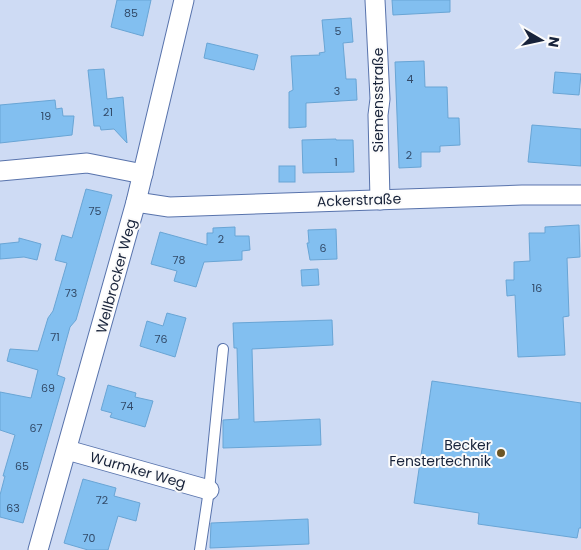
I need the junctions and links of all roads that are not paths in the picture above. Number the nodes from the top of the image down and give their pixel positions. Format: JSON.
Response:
{"nodes":[{"id":1,"x":184,"y":0,"type":"edge"},
{"id":2,"x":375,"y":0,"type":"edge"},
{"id":3,"x":0,"y":171,"type":"edge"},
{"id":4,"x":143,"y":174,"type":"junction"},
{"id":5,"x":581,"y":195,"type":"edge"},
{"id":6,"x":380,"y":200,"type":"junction"},
{"id":7,"x":136,"y":202,"type":"junction"},
{"id":8,"x":223,"y":349,"type":"dead end"},
{"id":9,"x":67,"y":450,"type":"junction"},
{"id":10,"x":209,"y":490,"type":"junction"},
{"id":11,"x":38,"y":550,"type":"edge"},
{"id":12,"x":200,"y":550,"type":"edge"}],
"edges":[{"from":1,"to":4,"type":"street","name":"Wellbrocker Weg"},
{"from":2,"to":6,"type":"street","name":"Siemensstraße"},
{"from":3,"to":4,"type":"street"},
{"from":4,"to":7,"type":"street","name":"Wellbrocker Weg"},
{"from":5,"to":6,"type":"street","name":"Ackerstraße"},
{"from":6,"to":7,"type":"street","name":"Ackerstraße"},
{"from":7,"to":9,"type":"street","name":"Wellbrocker Weg"},
{"from":8,"to":10,"type":"lane"},
{"from":9,"to":10,"type":"street","name":"Wurmker Weg"},
{"from":9,"to":11,"type":"street","name":"Wellbrocker Weg"},
{"from":10,"to":12,"type":"lane"}]}
